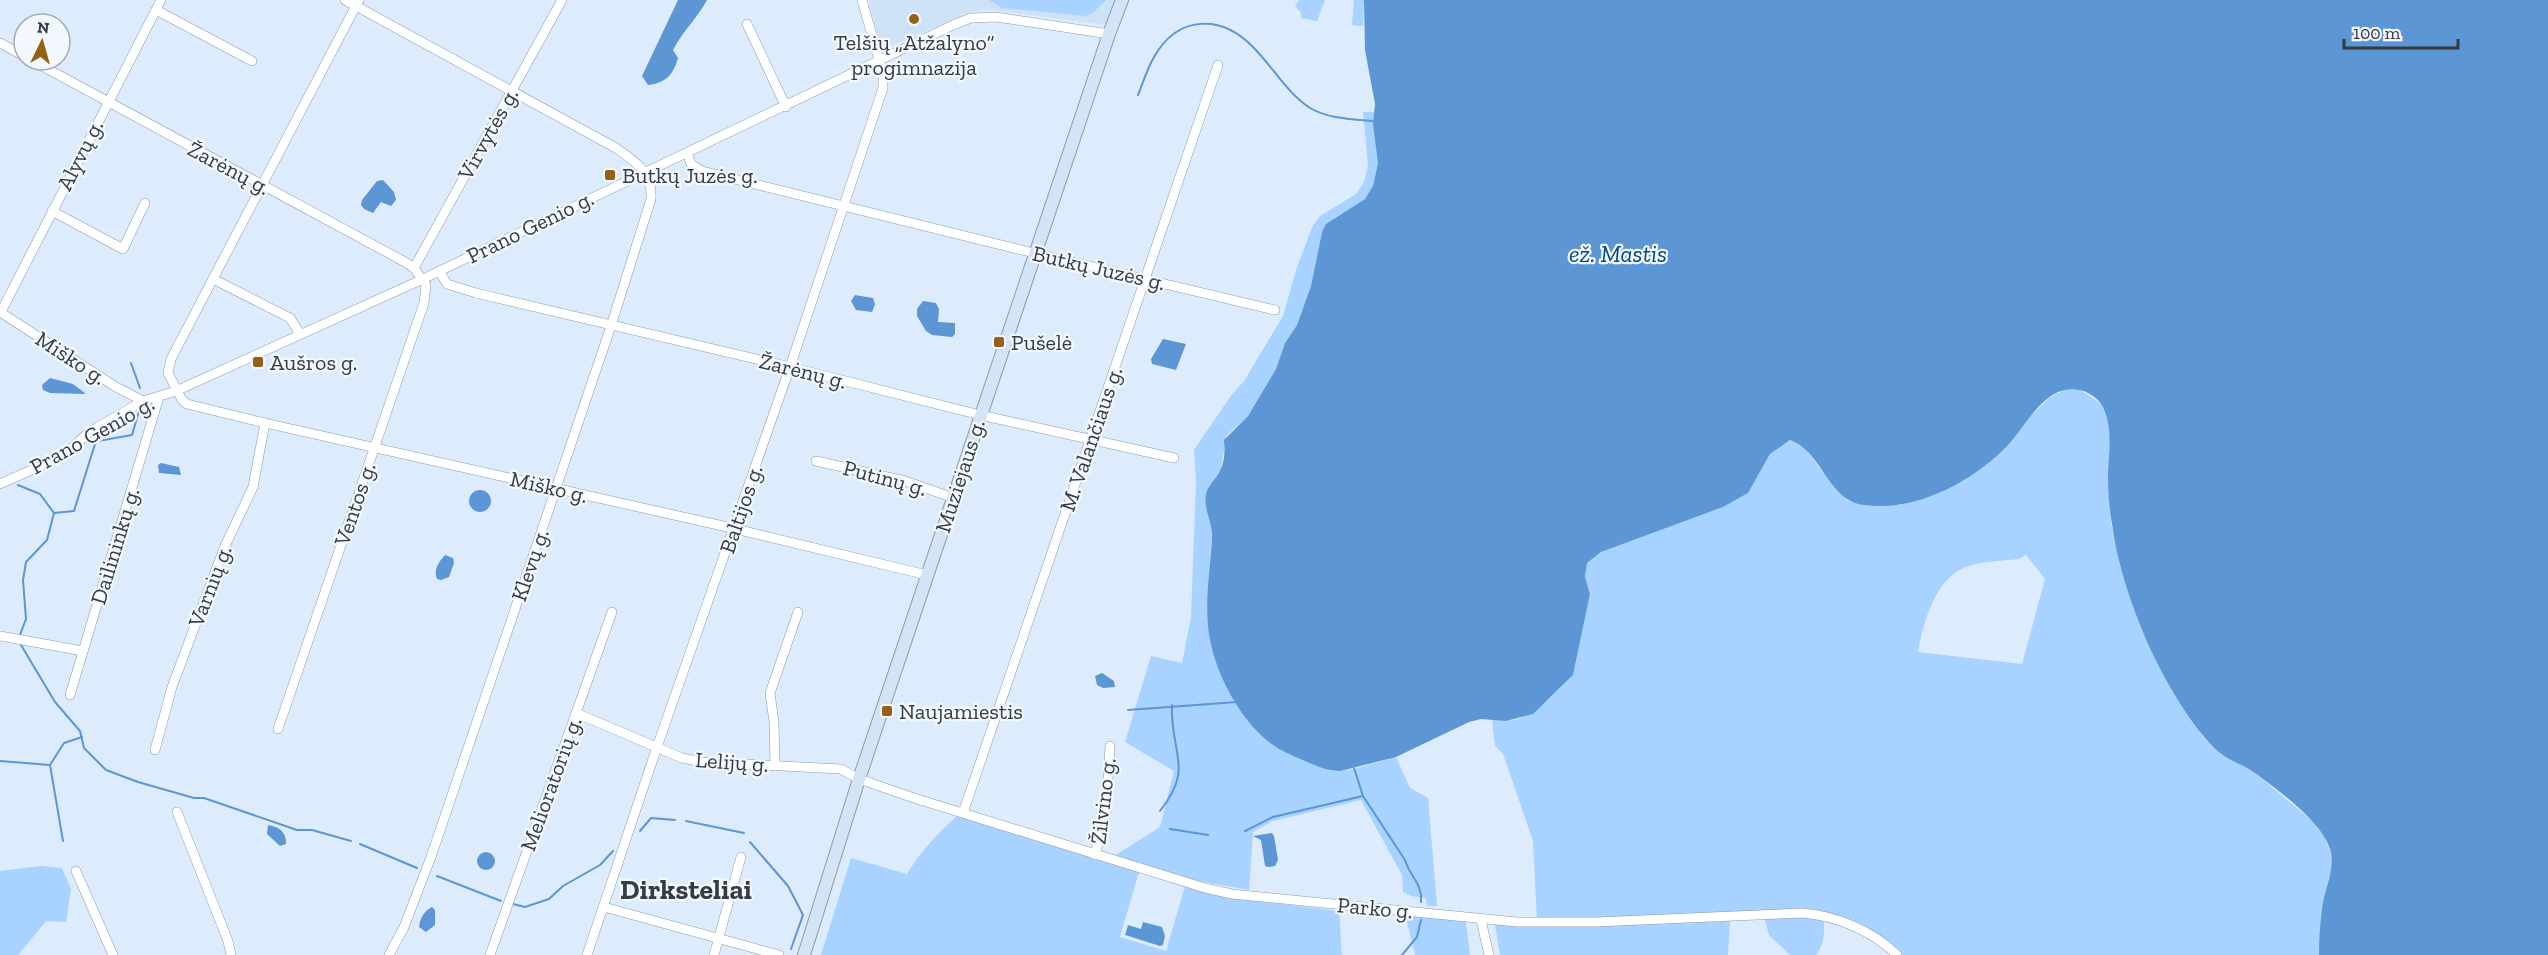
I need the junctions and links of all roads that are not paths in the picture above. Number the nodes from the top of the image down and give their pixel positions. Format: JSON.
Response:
{"nodes":[{"id":1,"x":161,"y":0,"type":"edge"},
{"id":2,"x":345,"y":0,"type":"edge"},
{"id":3,"x":562,"y":0,"type":"edge"},
{"id":4,"x":862,"y":0,"type":"edge"},
{"id":5,"x":1122,"y":0,"type":"edge"},
{"id":6,"x":358,"y":3,"type":"edge"},
{"id":7,"x":156,"y":10,"type":"junction"},
{"id":8,"x":747,"y":24,"type":"dead end"},
{"id":9,"x":1109,"y":34,"type":"junction"},
{"id":10,"x":252,"y":61,"type":"dead end"},
{"id":11,"x":879,"y":61,"type":"junction"},
{"id":12,"x":1218,"y":65,"type":"dead end"},
{"id":13,"x":53,"y":72,"type":"edge"},
{"id":14,"x":512,"y":91,"type":"junction"},
{"id":15,"x":107,"y":102,"type":"junction"},
{"id":16,"x":786,"y":107,"type":"junction"},
{"id":17,"x":687,"y":153,"type":"junction"},
{"id":18,"x":645,"y":172,"type":"junction"},
{"id":19,"x":264,"y":186,"type":"junction"},
{"id":20,"x":145,"y":203,"type":"dead end"},
{"id":21,"x":842,"y":205,"type":"junction"},
{"id":22,"x":52,"y":211,"type":"junction"},
{"id":23,"x":1034,"y":253,"type":"junction"},
{"id":24,"x":414,"y":268,"type":"junction"},
{"id":25,"x":439,"y":271,"type":"junction"},
{"id":26,"x":213,"y":279,"type":"junction"},
{"id":27,"x":423,"y":279,"type":"junction"},
{"id":28,"x":1145,"y":279,"type":"junction"},
{"id":29,"x":1275,"y":310,"type":"dead end"},
{"id":30,"x":0,"y":312,"type":"edge"},
{"id":31,"x":611,"y":326,"type":"junction"},
{"id":32,"x":300,"y":334,"type":"junction"},
{"id":33,"x":790,"y":367,"type":"junction"},
{"id":34,"x":176,"y":391,"type":"junction"},
{"id":35,"x":159,"y":397,"type":"junction"},
{"id":36,"x":143,"y":401,"type":"junction"},
{"id":37,"x":980,"y":415,"type":"junction"},
{"id":38,"x":265,"y":423,"type":"junction"},
{"id":39,"x":1091,"y":441,"type":"junction"},
{"id":40,"x":374,"y":446,"type":"junction"},
{"id":41,"x":1174,"y":458,"type":"dead end"},
{"id":42,"x":816,"y":461,"type":"dead end"},
{"id":43,"x":0,"y":484,"type":"edge"},
{"id":44,"x":556,"y":489,"type":"junction"},
{"id":45,"x":954,"y":498,"type":"junction"},
{"id":46,"x":734,"y":529,"type":"junction"},
{"id":47,"x":927,"y":575,"type":"junction"},
{"id":48,"x":612,"y":612,"type":"dead end"},
{"id":49,"x":798,"y":612,"type":"dead end"},
{"id":50,"x":0,"y":636,"type":"edge"},
{"id":51,"x":83,"y":651,"type":"junction"},
{"id":52,"x":70,"y":695,"type":"dead end"},
{"id":53,"x":576,"y":713,"type":"junction"},
{"id":54,"x":278,"y":729,"type":"dead end"},
{"id":55,"x":1110,"y":746,"type":"dead end"},
{"id":56,"x":657,"y":747,"type":"junction"},
{"id":57,"x":155,"y":750,"type":"dead end"},
{"id":58,"x":775,"y":766,"type":"junction"},
{"id":59,"x":859,"y":779,"type":"junction"},
{"id":60,"x":177,"y":812,"type":"dead end"},
{"id":61,"x":963,"y":813,"type":"junction"},
{"id":62,"x":1095,"y":855,"type":"junction"},
{"id":63,"x":741,"y":856,"type":"dead end"},
{"id":64,"x":76,"y":871,"type":"dead end"},
{"id":65,"x":604,"y":907,"type":"junction"},
{"id":66,"x":1481,"y":920,"type":"junction"},
{"id":67,"x":719,"y":939,"type":"junction"},
{"id":68,"x":113,"y":955,"type":"edge"},
{"id":69,"x":231,"y":955,"type":"edge"},
{"id":70,"x":389,"y":955,"type":"edge"},
{"id":71,"x":490,"y":955,"type":"edge"},
{"id":72,"x":587,"y":955,"type":"edge"},
{"id":73,"x":714,"y":955,"type":"edge"},
{"id":74,"x":779,"y":955,"type":"edge"},
{"id":75,"x":804,"y":955,"type":"edge"},
{"id":76,"x":1489,"y":955,"type":"edge"},
{"id":77,"x":1897,"y":955,"type":"edge"}],
"edges":[{"from":1,"to":7,"type":"street","name":"Alyvų g."},
{"from":2,"to":6,"type":"street"},
{"from":3,"to":14,"type":"street","name":"Virvytės g."},
{"from":4,"to":11,"type":"street","name":"Baltijos g."},
{"from":5,"to":9,"type":"main road","name":"Muziejaus g."},
{"from":6,"to":14,"type":"street"},
{"from":6,"to":19,"type":"street"},
{"from":7,"to":10,"type":"street"},
{"from":7,"to":15,"type":"street","name":"Alyvų g."},
{"from":8,"to":16,"type":"street"},
{"from":9,"to":11,"type":"street","name":"Prano Genio g."},
{"from":9,"to":23,"type":"main road","name":"Muziejaus g."},
{"from":11,"to":16,"type":"street","name":"Prano Genio g."},
{"from":11,"to":21,"type":"street","name":"Baltijos g."},
{"from":12,"to":28,"type":"street","name":"M. Valančiaus g."},
{"from":13,"to":15,"type":"street","name":"Žarėnų g."},
{"from":14,"to":18,"type":"street"},
{"from":14,"to":24,"type":"street","name":"Virvytės g."},
{"from":15,"to":19,"type":"street","name":"Žarėnų g."},
{"from":15,"to":22,"type":"street","name":"Alyvų g."},
{"from":16,"to":17,"type":"street","name":"Prano Genio g."},
{"from":17,"to":18,"type":"street","name":"Prano Genio g."},
{"from":17,"to":21,"type":"street","name":"Butkų Juzės g."},
{"from":18,"to":25,"type":"street","name":"Prano Genio g."},
{"from":18,"to":31,"type":"street","name":"Klevų g."},
{"from":19,"to":24,"type":"street","name":"Žarėnų g."},
{"from":19,"to":26,"type":"street"},
{"from":20,"to":22,"type":"street"},
{"from":21,"to":23,"type":"street","name":"Butkų Juzės g."},
{"from":21,"to":33,"type":"street","name":"Baltijos g."},
{"from":22,"to":30,"type":"street","name":"Alyvų g."},
{"from":23,"to":28,"type":"street","name":"Butkų Juzės g."},
{"from":23,"to":37,"type":"main road","name":"Muziejaus g."},
{"from":24,"to":27,"type":"street","name":"Žarėnų g."},
{"from":25,"to":27,"type":"street","name":"Prano Genio g."},
{"from":25,"to":31,"type":"street","name":"Žarėnų g."},
{"from":26,"to":32,"type":"street"},
{"from":26,"to":34,"type":"street"},
{"from":27,"to":32,"type":"street","name":"Prano Genio g."},
{"from":27,"to":40,"type":"street","name":"Ventos g."},
{"from":28,"to":29,"type":"street","name":"Butkų Juzės g."},
{"from":28,"to":39,"type":"street","name":"M. Valančiaus g."},
{"from":30,"to":36,"type":"street","name":"Miško g."},
{"from":31,"to":33,"type":"street","name":"Žarėnų g."},
{"from":31,"to":44,"type":"street","name":"Klevų g."},
{"from":32,"to":34,"type":"street","name":"Prano Genio g."},
{"from":33,"to":37,"type":"street","name":"Žarėnų g."},
{"from":33,"to":46,"type":"street","name":"Baltijos g."},
{"from":34,"to":35,"type":"street","name":"Prano Genio g."},
{"from":34,"to":38,"type":"street","name":"Miško g."},
{"from":35,"to":36,"type":"street","name":"Prano Genio g."},
{"from":35,"to":51,"type":"street","name":"Dailininkų g."},
{"from":36,"to":43,"type":"street","name":"Prano Genio g."},
{"from":37,"to":39,"type":"street","name":"Žarėnų g."},
{"from":37,"to":45,"type":"main road","name":"Muziejaus g."},
{"from":38,"to":40,"type":"street","name":"Miško g."},
{"from":38,"to":57,"type":"street","name":"Varnių g."},
{"from":39,"to":41,"type":"street","name":"Žarėnų g."},
{"from":39,"to":61,"type":"street","name":"M. Valančiaus g."},
{"from":40,"to":44,"type":"street","name":"Miško g."},
{"from":40,"to":54,"type":"street","name":"Ventos g."},
{"from":42,"to":45,"type":"street","name":"Putinų g."},
{"from":44,"to":46,"type":"street","name":"Miško g."},
{"from":44,"to":70,"type":"street","name":"Klevų g."},
{"from":45,"to":47,"type":"main road","name":"Muziejaus g."},
{"from":46,"to":47,"type":"street","name":"Miško g."},
{"from":46,"to":56,"type":"street","name":"Baltijos g."},
{"from":47,"to":59,"type":"main road","name":"Muziejaus g."},
{"from":48,"to":53,"type":"street","name":"Melioratorių g."},
{"from":49,"to":58,"type":"street"},
{"from":50,"to":51,"type":"street"},
{"from":51,"to":52,"type":"street","name":"Dailininkų g."},
{"from":53,"to":56,"type":"street","name":"Lelijų g."},
{"from":53,"to":71,"type":"street","name":"Melioratorių g."},
{"from":55,"to":62,"type":"street","name":"Žilvino g."},
{"from":56,"to":58,"type":"street","name":"Lelijų g."},
{"from":56,"to":65,"type":"street","name":"Baltijos g."},
{"from":58,"to":59,"type":"street","name":"Lelijų g."},
{"from":59,"to":61,"type":"street","name":"Parko g."},
{"from":59,"to":75,"type":"main road","name":"Muziejaus g."},
{"from":60,"to":69,"type":"street"},
{"from":61,"to":62,"type":"street","name":"Parko g."},
{"from":62,"to":66,"type":"street","name":"Parko g."},
{"from":63,"to":67,"type":"street"},
{"from":64,"to":68,"type":"street"},
{"from":65,"to":67,"type":"street"},
{"from":65,"to":72,"type":"street","name":"Baltijos g."},
{"from":66,"to":76,"type":"street"},
{"from":66,"to":77,"type":"street","name":"Parko g."},
{"from":67,"to":73,"type":"street"},
{"from":67,"to":74,"type":"street"}]}
